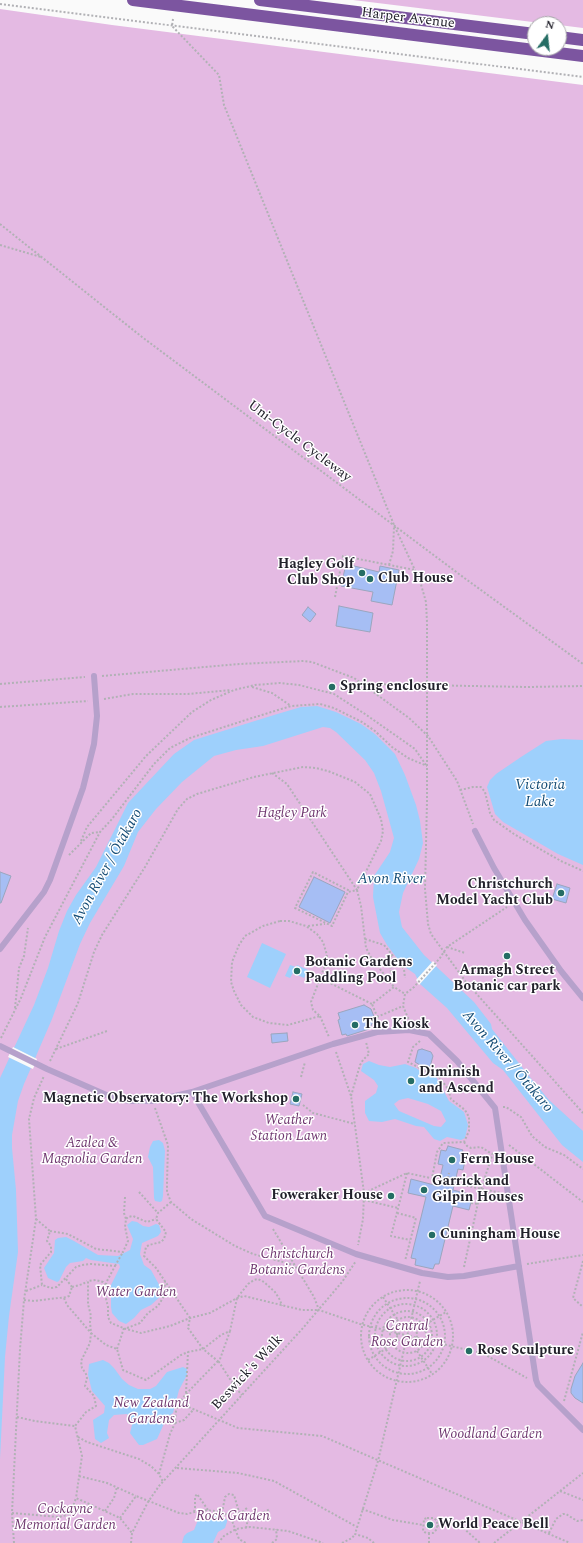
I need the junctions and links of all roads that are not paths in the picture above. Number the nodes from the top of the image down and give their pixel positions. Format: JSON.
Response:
{"nodes":[{"id":1,"x":133,"y":0,"type":"edge"},
{"id":2,"x":260,"y":0,"type":"edge"},
{"id":3,"x":527,"y":33,"type":"edge"},
{"id":4,"x":567,"y":38,"type":"edge"},
{"id":5,"x":583,"y":40,"type":"edge"},
{"id":6,"x":583,"y":56,"type":"edge"},
{"id":7,"x":94,"y":676,"type":"road end"},
{"id":8,"x":475,"y":831,"type":"road end"},
{"id":9,"x":0,"y":949,"type":"edge"},
{"id":10,"x":583,"y":998,"type":"edge"},
{"id":11,"x":0,"y":1046,"type":"edge"},
{"id":12,"x":192,"y":1092,"type":"junction"},
{"id":13,"x":519,"y":1266,"type":"junction"},
{"id":14,"x":583,"y":1430,"type":"edge"}],
"edges":[{"from":1,"to":6,"type":"main road","name":"Harper Avenue"},
{"from":2,"to":3,"type":"main road","name":"Harper Avenue"},
{"from":4,"to":5,"type":"main road"},
{"from":7,"to":9,"type":"lane"},
{"from":8,"to":10,"type":"lane"},
{"from":11,"to":12,"type":"lane"},
{"from":12,"to":13,"type":"lane"},
{"from":12,"to":13,"type":"lane"},
{"from":13,"to":14,"type":"lane"}]}
